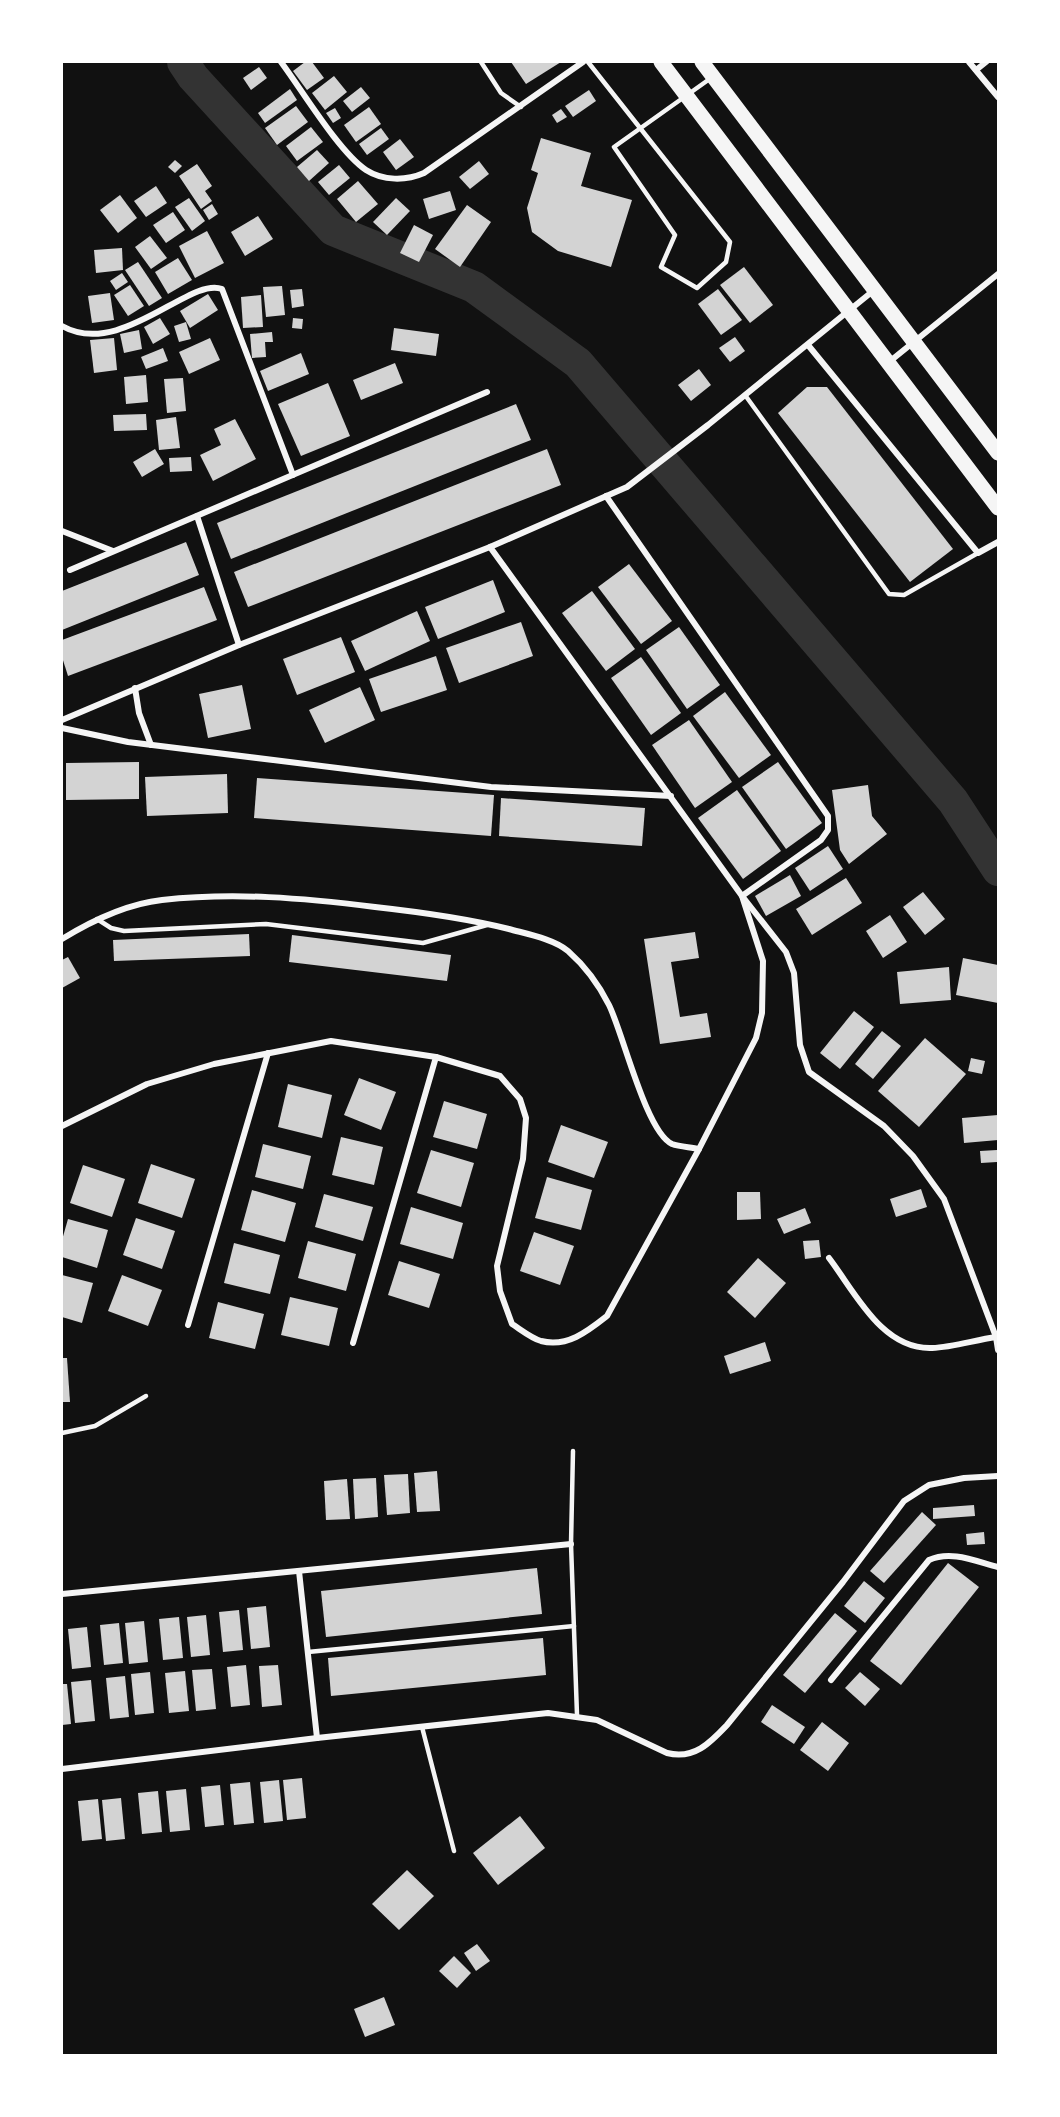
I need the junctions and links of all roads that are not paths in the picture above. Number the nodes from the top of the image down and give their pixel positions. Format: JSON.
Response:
{"nodes":[{"id":1,"x":281,"y":62,"type":"edge"},
{"id":2,"x":482,"y":62,"type":"edge"},
{"id":3,"x":583,"y":62,"type":"edge"},
{"id":4,"x":588,"y":62,"type":"edge"},
{"id":5,"x":661,"y":62,"type":"edge"},
{"id":6,"x":702,"y":62,"type":"edge"},
{"id":7,"x":969,"y":62,"type":"edge"},
{"id":8,"x":986,"y":62,"type":"edge"},
{"id":9,"x":976,"y":70,"type":"junction"},
{"id":10,"x":713,"y":77,"type":"junction"},
{"id":11,"x":687,"y":96,"type":"junction"},
{"id":12,"x":999,"y":97,"type":"edge"},
{"id":13,"x":521,"y":107,"type":"junction"},
{"id":14,"x":640,"y":127,"type":"junction"},
{"id":15,"x":999,"y":274,"type":"edge"},
{"id":16,"x":874,"y":291,"type":"junction"},
{"id":17,"x":849,"y":312,"type":"junction"},
{"id":18,"x":62,"y":326,"type":"edge"},
{"id":19,"x":914,"y":343,"type":"junction"},
{"id":20,"x":808,"y":345,"type":"junction"},
{"id":21,"x":887,"y":363,"type":"junction"},
{"id":22,"x":487,"y":392,"type":"dead end"},
{"id":23,"x":745,"y":395,"type":"junction"},
{"id":24,"x":999,"y":453,"type":"edge"},
{"id":25,"x":293,"y":475,"type":"junction"},
{"id":26,"x":606,"y":496,"type":"junction"},
{"id":27,"x":999,"y":508,"type":"edge"},
{"id":28,"x":197,"y":516,"type":"junction"},
{"id":29,"x":62,"y":531,"type":"edge"},
{"id":30,"x":999,"y":542,"type":"edge"},
{"id":31,"x":490,"y":547,"type":"junction"},
{"id":32,"x":114,"y":551,"type":"junction"},
{"id":33,"x":978,"y":553,"type":"junction"},
{"id":34,"x":70,"y":570,"type":"dead end"},
{"id":35,"x":239,"y":645,"type":"junction"},
{"id":36,"x":135,"y":688,"type":"junction"},
{"id":37,"x":62,"y":720,"type":"edge"},
{"id":38,"x":62,"y":728,"type":"edge"},
{"id":39,"x":151,"y":745,"type":"junction"},
{"id":40,"x":670,"y":796,"type":"junction"},
{"id":41,"x":741,"y":896,"type":"junction"},
{"id":42,"x":96,"y":919,"type":"junction"},
{"id":43,"x":490,"y":924,"type":"junction"},
{"id":44,"x":62,"y":939,"type":"edge"},
{"id":45,"x":268,"y":1053,"type":"junction"},
{"id":46,"x":436,"y":1057,"type":"junction"},
{"id":47,"x":62,"y":1126,"type":"edge"},
{"id":48,"x":699,"y":1149,"type":"junction"},
{"id":49,"x":828,"y":1258,"type":"dead end"},
{"id":50,"x":188,"y":1325,"type":"dead end"},
{"id":51,"x":996,"y":1337,"type":"junction"},
{"id":52,"x":353,"y":1343,"type":"dead end"},
{"id":53,"x":999,"y":1350,"type":"edge"},
{"id":54,"x":147,"y":1396,"type":"dead end"},
{"id":55,"x":62,"y":1433,"type":"edge"},
{"id":56,"x":573,"y":1451,"type":"dead end"},
{"id":57,"x":999,"y":1476,"type":"edge"},
{"id":58,"x":572,"y":1544,"type":"junction"},
{"id":59,"x":999,"y":1567,"type":"edge"},
{"id":60,"x":299,"y":1572,"type":"junction"},
{"id":61,"x":62,"y":1594,"type":"edge"},
{"id":62,"x":574,"y":1626,"type":"junction"},
{"id":63,"x":308,"y":1652,"type":"junction"},
{"id":64,"x":831,"y":1680,"type":"dead end"},
{"id":65,"x":576,"y":1716,"type":"junction"},
{"id":66,"x":422,"y":1727,"type":"junction"},
{"id":67,"x":317,"y":1738,"type":"junction"},
{"id":68,"x":62,"y":1769,"type":"edge"},
{"id":69,"x":454,"y":1851,"type":"dead end"}],
"edges":[{"from":1,"to":13,"type":"street"},
{"from":2,"to":13,"type":"lane"},
{"from":3,"to":13,"type":"street"},
{"from":4,"to":14,"type":"lane"},
{"from":5,"to":11,"type":"highway"},
{"from":6,"to":10,"type":"highway"},
{"from":7,"to":9,"type":"street"},
{"from":8,"to":9,"type":"street"},
{"from":9,"to":12,"type":"street"},
{"from":10,"to":11,"type":"lane"},
{"from":10,"to":16,"type":"highway"},
{"from":11,"to":14,"type":"lane"},
{"from":11,"to":17,"type":"highway"},
{"from":14,"to":14,"type":"lane"},
{"from":15,"to":19,"type":"street"},
{"from":16,"to":17,"type":"street"},
{"from":16,"to":19,"type":"highway"},
{"from":17,"to":20,"type":"street"},
{"from":17,"to":21,"type":"highway"},
{"from":18,"to":25,"type":"street"},
{"from":19,"to":21,"type":"street"},
{"from":19,"to":24,"type":"highway"},
{"from":20,"to":23,"type":"street"},
{"from":20,"to":33,"type":"street"},
{"from":21,"to":27,"type":"highway"},
{"from":22,"to":25,"type":"street"},
{"from":23,"to":26,"type":"street"},
{"from":23,"to":33,"type":"lane"},
{"from":25,"to":28,"type":"street"},
{"from":26,"to":31,"type":"street"},
{"from":26,"to":41,"type":"street"},
{"from":28,"to":32,"type":"street"},
{"from":28,"to":35,"type":"street"},
{"from":29,"to":32,"type":"street"},
{"from":30,"to":33,"type":"street"},
{"from":31,"to":35,"type":"street"},
{"from":31,"to":40,"type":"street"},
{"from":32,"to":34,"type":"street"},
{"from":35,"to":36,"type":"street"},
{"from":36,"to":37,"type":"street"},
{"from":36,"to":39,"type":"street"},
{"from":38,"to":39,"type":"street"},
{"from":39,"to":40,"type":"street"},
{"from":40,"to":41,"type":"street"},
{"from":41,"to":48,"type":"street"},
{"from":41,"to":51,"type":"street"},
{"from":42,"to":43,"type":"street"},
{"from":42,"to":43,"type":"lane"},
{"from":42,"to":44,"type":"street"},
{"from":43,"to":48,"type":"street"},
{"from":45,"to":46,"type":"street"},
{"from":45,"to":47,"type":"street"},
{"from":45,"to":50,"type":"street"},
{"from":46,"to":48,"type":"street"},
{"from":46,"to":52,"type":"street"},
{"from":49,"to":51,"type":"street"},
{"from":51,"to":53,"type":"street"},
{"from":54,"to":55,"type":"lane"},
{"from":56,"to":58,"type":"lane"},
{"from":57,"to":65,"type":"street"},
{"from":58,"to":60,"type":"street"},
{"from":58,"to":62,"type":"lane"},
{"from":59,"to":64,"type":"street"},
{"from":60,"to":61,"type":"street"},
{"from":60,"to":63,"type":"street"},
{"from":62,"to":63,"type":"lane"},
{"from":62,"to":65,"type":"lane"},
{"from":63,"to":67,"type":"street"},
{"from":65,"to":66,"type":"street"},
{"from":66,"to":67,"type":"street"},
{"from":66,"to":69,"type":"lane"},
{"from":67,"to":68,"type":"street"}]}
